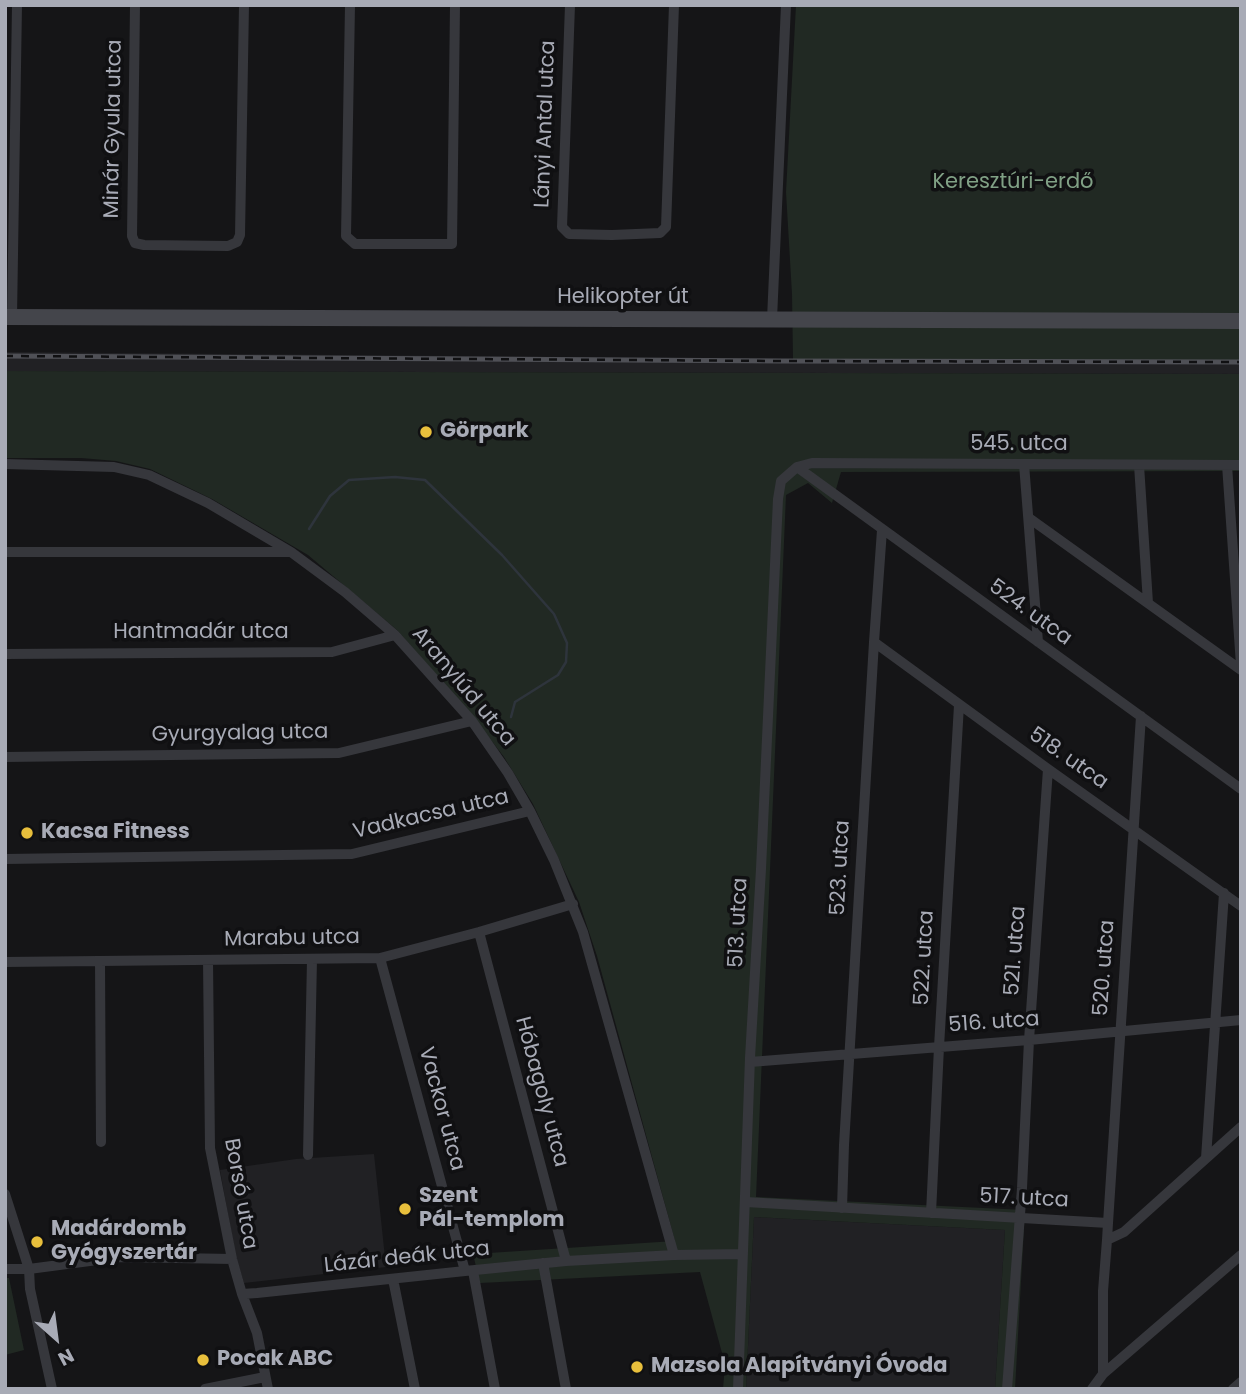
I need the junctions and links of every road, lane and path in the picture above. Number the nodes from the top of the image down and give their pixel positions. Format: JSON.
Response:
{"nodes":[{"id":1,"x":17,"y":5,"type":"edge"},
{"id":2,"x":135,"y":5,"type":"edge"},
{"id":3,"x":244,"y":5,"type":"edge"},
{"id":4,"x":350,"y":5,"type":"edge"},
{"id":5,"x":455,"y":5,"type":"edge"},
{"id":6,"x":570,"y":5,"type":"edge"},
{"id":7,"x":674,"y":5,"type":"edge"},
{"id":8,"x":786,"y":5,"type":"edge"},
{"id":9,"x":9,"y":317,"type":"edge"},
{"id":10,"x":772,"y":319,"type":"junction"},
{"id":11,"x":1241,"y":321,"type":"edge"},
{"id":12,"x":5,"y":464,"type":"edge"},
{"id":13,"x":1024,"y":464,"type":"junction"},
{"id":14,"x":1139,"y":465,"type":"junction"},
{"id":15,"x":1227,"y":465,"type":"junction"},
{"id":16,"x":1241,"y":465,"type":"edge"},
{"id":17,"x":797,"y":467,"type":"junction"},
{"id":18,"x":1028,"y":518,"type":"junction"},
{"id":19,"x":882,"y":530,"type":"junction"},
{"id":20,"x":5,"y":552,"type":"edge"},
{"id":21,"x":292,"y":552,"type":"junction"},
{"id":22,"x":1148,"y":603,"type":"junction"},
{"id":23,"x":396,"y":635,"type":"junction"},
{"id":24,"x":874,"y":642,"type":"junction"},
{"id":25,"x":1038,"y":642,"type":"junction"},
{"id":26,"x":5,"y":654,"type":"edge"},
{"id":27,"x":1241,"y":665,"type":"edge"},
{"id":28,"x":1241,"y":670,"type":"edge"},
{"id":29,"x":959,"y":705,"type":"junction"},
{"id":30,"x":1141,"y":716,"type":"junction"},
{"id":31,"x":472,"y":721,"type":"junction"},
{"id":32,"x":5,"y":757,"type":"edge"},
{"id":33,"x":1048,"y":769,"type":"junction"},
{"id":34,"x":1241,"y":789,"type":"edge"},
{"id":35,"x":530,"y":811,"type":"junction"},
{"id":36,"x":1133,"y":828,"type":"junction"},
{"id":37,"x":5,"y":859,"type":"edge"},
{"id":38,"x":1224,"y":893,"type":"junction"},
{"id":39,"x":573,"y":904,"type":"junction"},
{"id":40,"x":1241,"y":906,"type":"edge"},
{"id":41,"x":478,"y":932,"type":"junction"},
{"id":42,"x":380,"y":958,"type":"junction"},
{"id":43,"x":312,"y":959,"type":"junction"},
{"id":44,"x":208,"y":960,"type":"junction"},
{"id":45,"x":100,"y":961,"type":"junction"},
{"id":46,"x":5,"y":962,"type":"edge"},
{"id":47,"x":1241,"y":1020,"type":"edge"},
{"id":48,"x":1215,"y":1022,"type":"junction"},
{"id":49,"x":1120,"y":1031,"type":"junction"},
{"id":50,"x":1030,"y":1040,"type":"junction"},
{"id":51,"x":939,"y":1046,"type":"junction"},
{"id":52,"x":850,"y":1054,"type":"junction"},
{"id":53,"x":750,"y":1062,"type":"junction"},
{"id":54,"x":1241,"y":1127,"type":"edge"},
{"id":55,"x":101,"y":1142,"type":"dead end"},
{"id":56,"x":308,"y":1155,"type":"dead end"},
{"id":57,"x":1206,"y":1158,"type":"junction"},
{"id":58,"x":5,"y":1194,"type":"edge"},
{"id":59,"x":746,"y":1202,"type":"junction"},
{"id":60,"x":842,"y":1208,"type":"junction"},
{"id":61,"x":931,"y":1213,"type":"junction"},
{"id":62,"x":1019,"y":1219,"type":"junction"},
{"id":63,"x":1108,"y":1223,"type":"junction"},
{"id":64,"x":1107,"y":1240,"type":"junction"},
{"id":65,"x":743,"y":1254,"type":"junction"},
{"id":66,"x":674,"y":1255,"type":"junction"},
{"id":67,"x":1241,"y":1255,"type":"edge"},
{"id":68,"x":232,"y":1259,"type":"junction"},
{"id":69,"x":566,"y":1261,"type":"junction"},
{"id":70,"x":542,"y":1263,"type":"junction"},
{"id":71,"x":5,"y":1269,"type":"edge"},
{"id":72,"x":29,"y":1269,"type":"junction"},
{"id":73,"x":469,"y":1271,"type":"junction"},
{"id":74,"x":393,"y":1279,"type":"junction"},
{"id":75,"x":242,"y":1294,"type":"junction"},
{"id":76,"x":1102,"y":1374,"type":"junction"},
{"id":77,"x":265,"y":1377,"type":"junction"},
{"id":78,"x":1241,"y":1382,"type":"edge"},
{"id":79,"x":52,"y":1389,"type":"edge"},
{"id":80,"x":205,"y":1389,"type":"edge"},
{"id":81,"x":268,"y":1389,"type":"edge"},
{"id":82,"x":415,"y":1389,"type":"edge"},
{"id":83,"x":495,"y":1389,"type":"edge"},
{"id":84,"x":566,"y":1389,"type":"edge"},
{"id":85,"x":738,"y":1389,"type":"edge"},
{"id":86,"x":1007,"y":1389,"type":"edge"},
{"id":87,"x":1092,"y":1389,"type":"edge"},
{"id":88,"x":1233,"y":1389,"type":"edge"}],
"edges":[{"from":1,"to":9,"type":"street"},
{"from":2,"to":3,"type":"street","name":"Minár Gyula utca"},
{"from":4,"to":5,"type":"street"},
{"from":6,"to":7,"type":"street","name":"Lányi Antal utca"},
{"from":8,"to":10,"type":"street"},
{"from":9,"to":10,"type":"street","name":"Helikopter út"},
{"from":10,"to":11,"type":"street","name":"Helikopter út"},
{"from":12,"to":21,"type":"street","name":"Aranylúd utca"},
{"from":13,"to":14,"type":"street","name":"545. utca"},
{"from":13,"to":17,"type":"street","name":"545. utca"},
{"from":13,"to":18,"type":"street"},
{"from":14,"to":15,"type":"street","name":"545. utca"},
{"from":14,"to":22,"type":"street"},
{"from":15,"to":16,"type":"street","name":"545. utca"},
{"from":15,"to":27,"type":"street"},
{"from":17,"to":19,"type":"street","name":"524. utca"},
{"from":17,"to":53,"type":"street","name":"513. utca"},
{"from":18,"to":22,"type":"street"},
{"from":18,"to":25,"type":"street"},
{"from":19,"to":24,"type":"street","name":"523. utca"},
{"from":19,"to":25,"type":"street","name":"524. utca"},
{"from":20,"to":21,"type":"street"},
{"from":21,"to":23,"type":"street","name":"Aranylúd utca"},
{"from":22,"to":28,"type":"street"},
{"from":23,"to":26,"type":"street","name":"Hantmadár utca"},
{"from":23,"to":31,"type":"street","name":"Aranylúd utca"},
{"from":24,"to":29,"type":"street","name":"518. utca"},
{"from":24,"to":52,"type":"street","name":"523. utca"},
{"from":25,"to":30,"type":"street","name":"524. utca"},
{"from":29,"to":33,"type":"street","name":"518. utca"},
{"from":29,"to":51,"type":"street","name":"522. utca"},
{"from":30,"to":34,"type":"street","name":"524. utca"},
{"from":30,"to":36,"type":"street","name":"520. utca"},
{"from":31,"to":32,"type":"street","name":"Gyurgyalag utca"},
{"from":31,"to":35,"type":"street","name":"Aranylúd utca"},
{"from":33,"to":36,"type":"street","name":"518. utca"},
{"from":33,"to":50,"type":"street","name":"521. utca"},
{"from":35,"to":37,"type":"street","name":"Vadkacsa utca"},
{"from":35,"to":39,"type":"street","name":"Aranylúd utca"},
{"from":36,"to":38,"type":"street","name":"518. utca"},
{"from":36,"to":49,"type":"street","name":"520. utca"},
{"from":38,"to":40,"type":"street","name":"518. utca"},
{"from":38,"to":48,"type":"street"},
{"from":39,"to":41,"type":"street","name":"Marabu utca"},
{"from":39,"to":66,"type":"street","name":"Aranylúd utca"},
{"from":41,"to":42,"type":"street","name":"Marabu utca"},
{"from":41,"to":69,"type":"street","name":"Hóbagoly utca"},
{"from":42,"to":43,"type":"street","name":"Marabu utca"},
{"from":42,"to":73,"type":"street","name":"Vackor utca"},
{"from":43,"to":44,"type":"street","name":"Marabu utca"},
{"from":43,"to":56,"type":"street"},
{"from":44,"to":45,"type":"street","name":"Marabu utca"},
{"from":44,"to":68,"type":"street","name":"Borsó utca"},
{"from":45,"to":46,"type":"street","name":"Marabu utca"},
{"from":45,"to":55,"type":"street"},
{"from":47,"to":48,"type":"street","name":"516. utca"},
{"from":48,"to":49,"type":"street","name":"516. utca"},
{"from":48,"to":57,"type":"street"},
{"from":49,"to":50,"type":"street","name":"516. utca"},
{"from":49,"to":63,"type":"street","name":"520. utca"},
{"from":50,"to":51,"type":"street","name":"516. utca"},
{"from":50,"to":62,"type":"street","name":"521. utca"},
{"from":51,"to":52,"type":"street","name":"516. utca"},
{"from":51,"to":61,"type":"street","name":"522. utca"},
{"from":52,"to":53,"type":"street","name":"516. utca"},
{"from":52,"to":60,"type":"street","name":"523. utca"},
{"from":53,"to":59,"type":"street","name":"513. utca"},
{"from":54,"to":57,"type":"street"},
{"from":57,"to":64,"type":"street"},
{"from":58,"to":72,"type":"street"},
{"from":59,"to":60,"type":"street","name":"517. utca"},
{"from":59,"to":65,"type":"street","name":"513. utca"},
{"from":60,"to":61,"type":"street","name":"517. utca"},
{"from":61,"to":62,"type":"street","name":"517. utca"},
{"from":62,"to":63,"type":"street","name":"517. utca"},
{"from":62,"to":86,"type":"street","name":"521. utca"},
{"from":63,"to":64,"type":"street"},
{"from":64,"to":76,"type":"street"},
{"from":65,"to":66,"type":"street","name":"Lázár deák utca"},
{"from":65,"to":85,"type":"street","name":"513. utca"},
{"from":66,"to":69,"type":"street","name":"Lázár deák utca"},
{"from":67,"to":76,"type":"street"},
{"from":68,"to":72,"type":"street"},
{"from":68,"to":75,"type":"street","name":"Borsó utca"},
{"from":69,"to":70,"type":"street","name":"Lázár deák utca"},
{"from":70,"to":73,"type":"street","name":"Lázár deák utca"},
{"from":70,"to":84,"type":"street"},
{"from":71,"to":72,"type":"street"},
{"from":72,"to":79,"type":"street"},
{"from":73,"to":74,"type":"street","name":"Lázár deák utca"},
{"from":73,"to":83,"type":"street","name":"Vackor utca"},
{"from":74,"to":75,"type":"street","name":"Lázár deák utca"},
{"from":74,"to":82,"type":"street"},
{"from":75,"to":77,"type":"street","name":"Borsó utca"},
{"from":76,"to":87,"type":"street"},
{"from":77,"to":80,"type":"street"},
{"from":77,"to":81,"type":"street","name":"Borsó utca"},
{"from":78,"to":88,"type":"street"}]}
